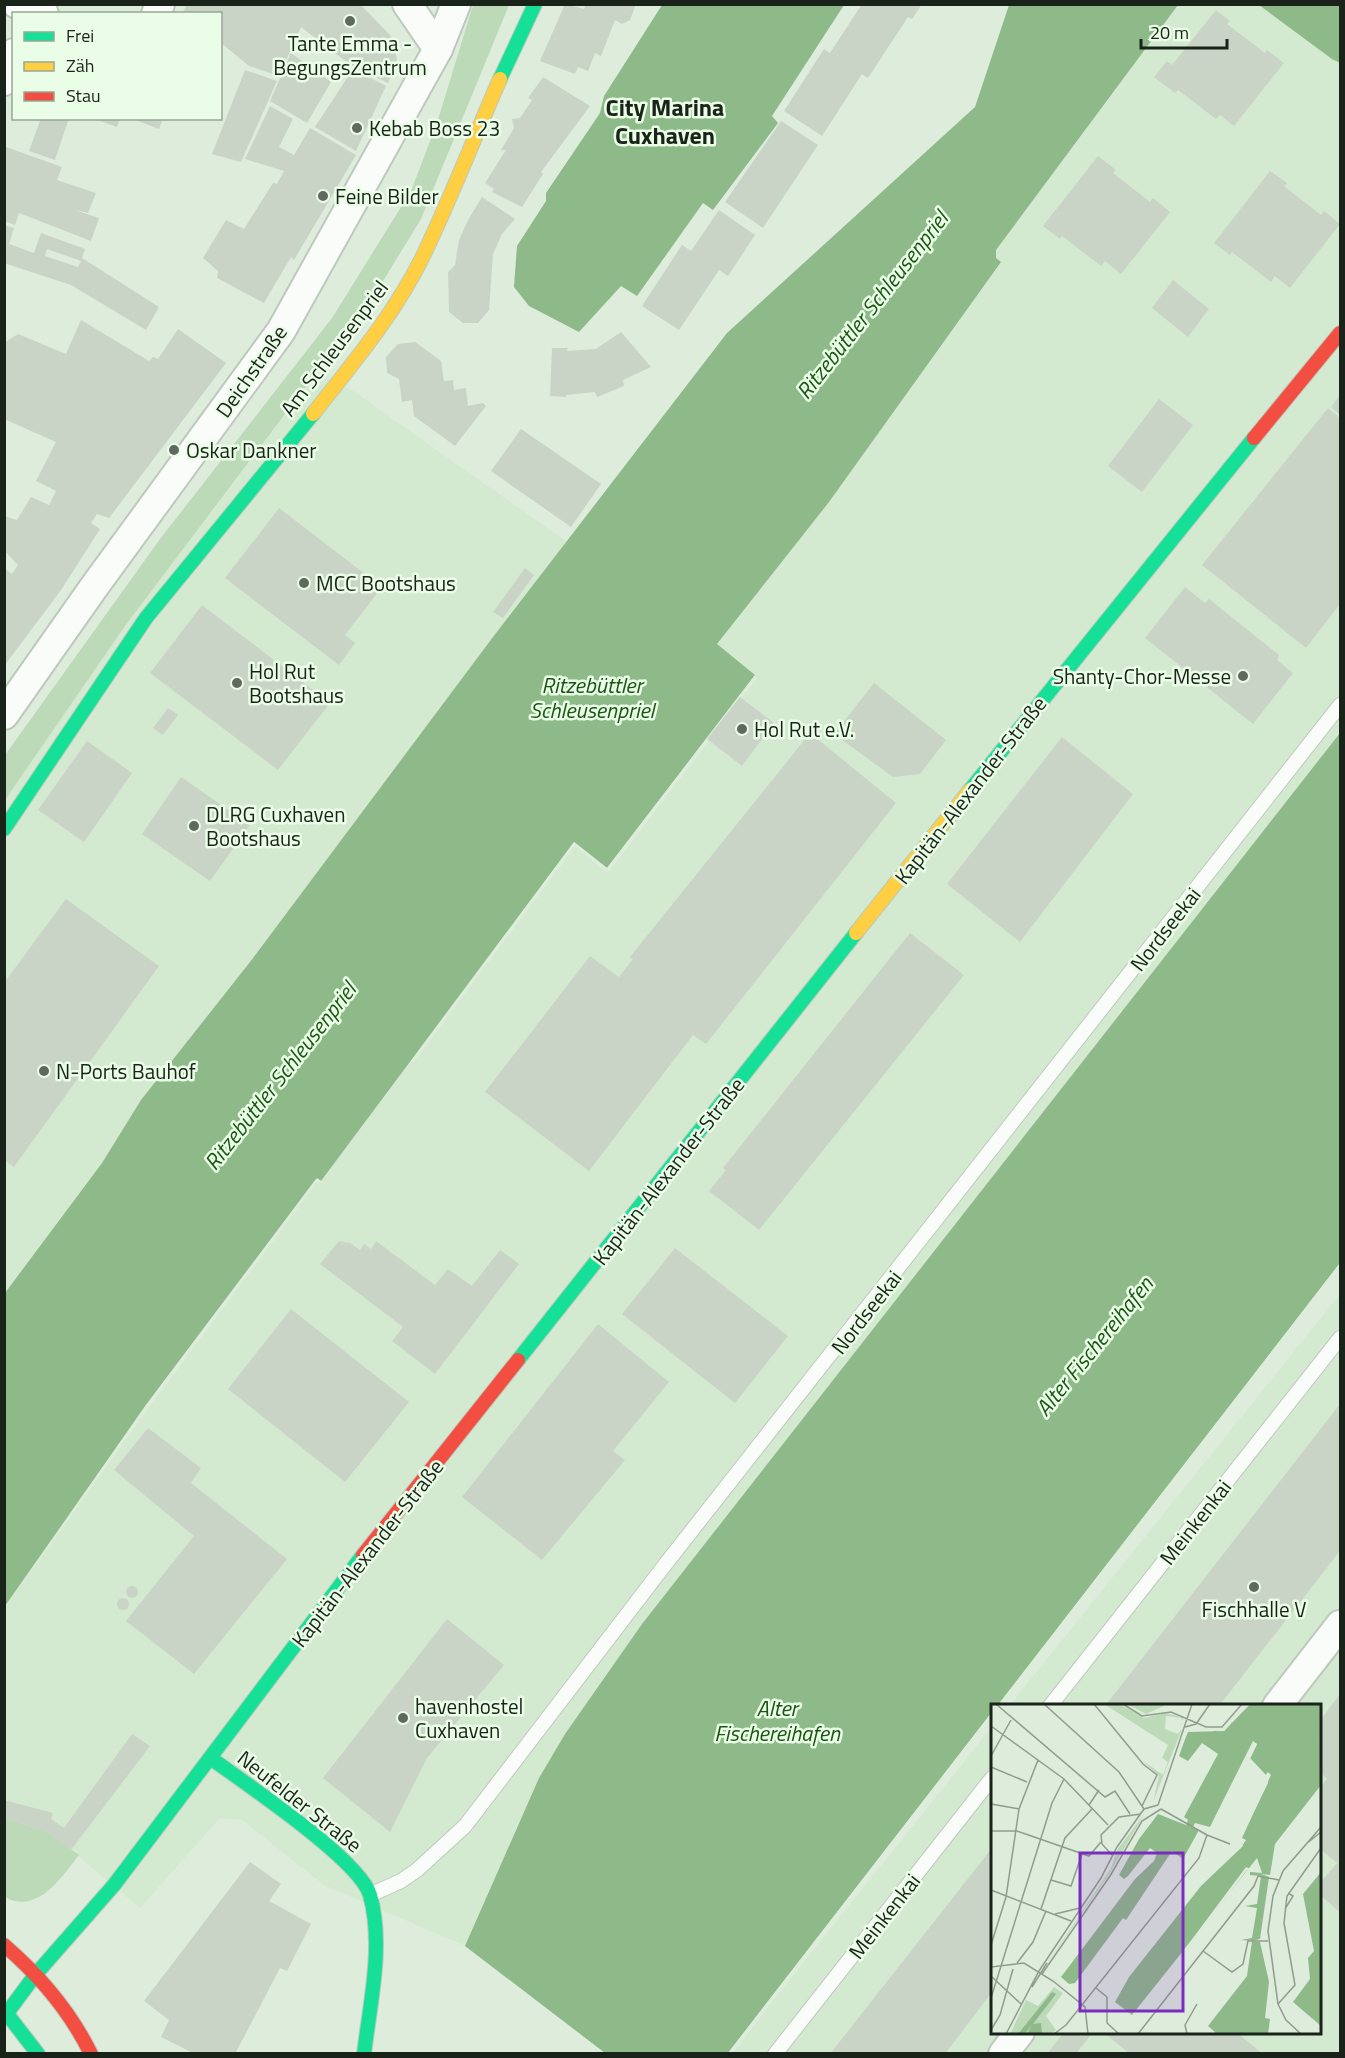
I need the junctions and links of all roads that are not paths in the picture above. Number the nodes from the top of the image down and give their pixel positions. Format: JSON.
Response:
{"nodes":[{"id":1,"x":407,"y":4,"type":"edge"},
{"id":2,"x":456,"y":4,"type":"edge"},
{"id":3,"x":535,"y":4,"type":"edge"},
{"id":4,"x":438,"y":49,"type":"junction"},
{"id":5,"x":12,"y":59,"type":"edge"},
{"id":6,"x":4,"y":81,"type":"edge"},
{"id":7,"x":1341,"y":333,"type":"edge"},
{"id":8,"x":1341,"y":705,"type":"edge"},
{"id":9,"x":5,"y":713,"type":"edge"},
{"id":10,"x":4,"y":829,"type":"edge"},
{"id":11,"x":1341,"y":1338,"type":"edge"},
{"id":12,"x":1341,"y":1625,"type":"edge"},
{"id":13,"x":1052,"y":1704,"type":"edge"},
{"id":14,"x":1279,"y":1704,"type":"edge"},
{"id":15,"x":212,"y":1759,"type":"junction"},
{"id":16,"x":991,"y":1781,"type":"edge"},
{"id":17,"x":370,"y":1895,"type":"junction"},
{"id":18,"x":4,"y":1945,"type":"edge"},
{"id":19,"x":36,"y":1974,"type":"junction"},
{"id":20,"x":5,"y":2013,"type":"edge"},
{"id":21,"x":1018,"y":2034,"type":"edge"},
{"id":22,"x":38,"y":2054,"type":"edge"},
{"id":23,"x":91,"y":2054,"type":"edge"},
{"id":24,"x":364,"y":2054,"type":"edge"},
{"id":25,"x":775,"y":2054,"type":"edge"},
{"id":26,"x":1003,"y":2054,"type":"edge"}],
"edges":[{"from":1,"to":4,"type":"street"},
{"from":2,"to":4,"type":"street","name":"Deichstraße"},
{"from":3,"to":10,"type":"street","name":"Am Schleusenpriel"},
{"from":4,"to":9,"type":"street","name":"Deichstraße"},
{"from":5,"to":6,"type":"street"},
{"from":7,"to":15,"type":"street","name":"Kapitän-Alexander-Straße"},
{"from":8,"to":17,"type":"lane","name":"Nordseekai"},
{"from":11,"to":13,"type":"lane","name":"Meinkenkai"},
{"from":12,"to":14,"type":"street"},
{"from":15,"to":17,"type":"street","name":"Neufelder Straße"},
{"from":15,"to":19,"type":"street","name":"Kapitän-Alexander-Straße"},
{"from":16,"to":25,"type":"lane","name":"Meinkenkai"},
{"from":17,"to":24,"type":"street","name":"Neufelder Straße"},
{"from":18,"to":19,"type":"street"},
{"from":19,"to":20,"type":"street","name":"Kapitän-Alexander-Straße"},
{"from":19,"to":23,"type":"street"},
{"from":20,"to":22,"type":"street"},
{"from":21,"to":26,"type":"street"}]}
